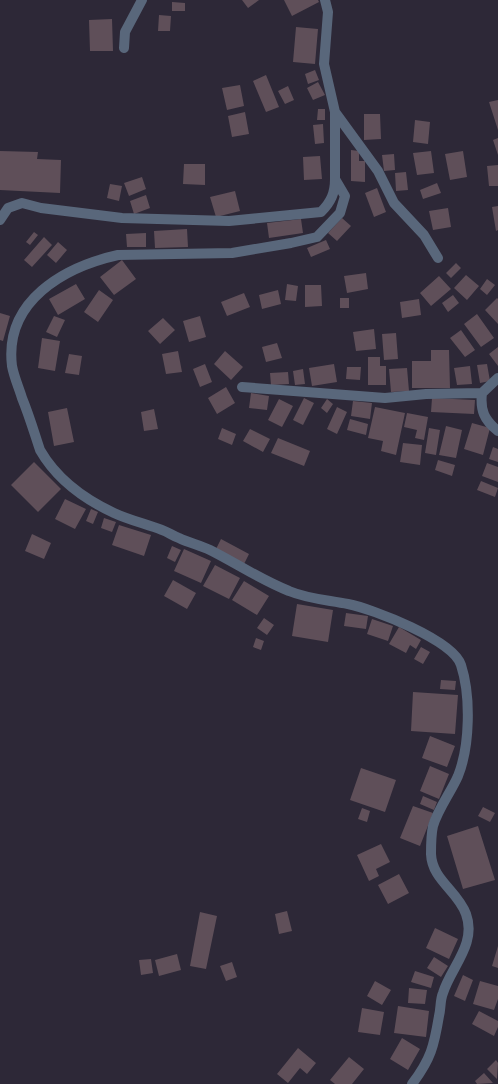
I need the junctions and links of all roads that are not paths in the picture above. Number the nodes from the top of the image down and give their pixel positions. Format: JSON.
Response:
{"nodes":[{"id":1,"x":142,"y":0,"type":"edge"},
{"id":2,"x":325,"y":0,"type":"edge"},
{"id":3,"x":124,"y":48,"type":"dead end"},
{"id":4,"x":335,"y":112,"type":"junction"},
{"id":5,"x":335,"y":179,"type":"junction"},
{"id":6,"x":0,"y":220,"type":"edge"},
{"id":7,"x":438,"y":258,"type":"dead end"},
{"id":8,"x":498,"y":378,"type":"edge"},
{"id":9,"x":242,"y":387,"type":"dead end"},
{"id":10,"x":482,"y":393,"type":"junction"},
{"id":11,"x":498,"y":431,"type":"edge"},
{"id":12,"x":412,"y":1084,"type":"edge"}],
"edges":[{"from":1,"to":3,"type":"street"},
{"from":2,"to":4,"type":"street"},
{"from":4,"to":5,"type":"street"},
{"from":4,"to":7,"type":"street"},
{"from":5,"to":6,"type":"street"},
{"from":5,"to":12,"type":"street"},
{"from":8,"to":10,"type":"street"},
{"from":9,"to":10,"type":"street"},
{"from":10,"to":11,"type":"street"}]}
